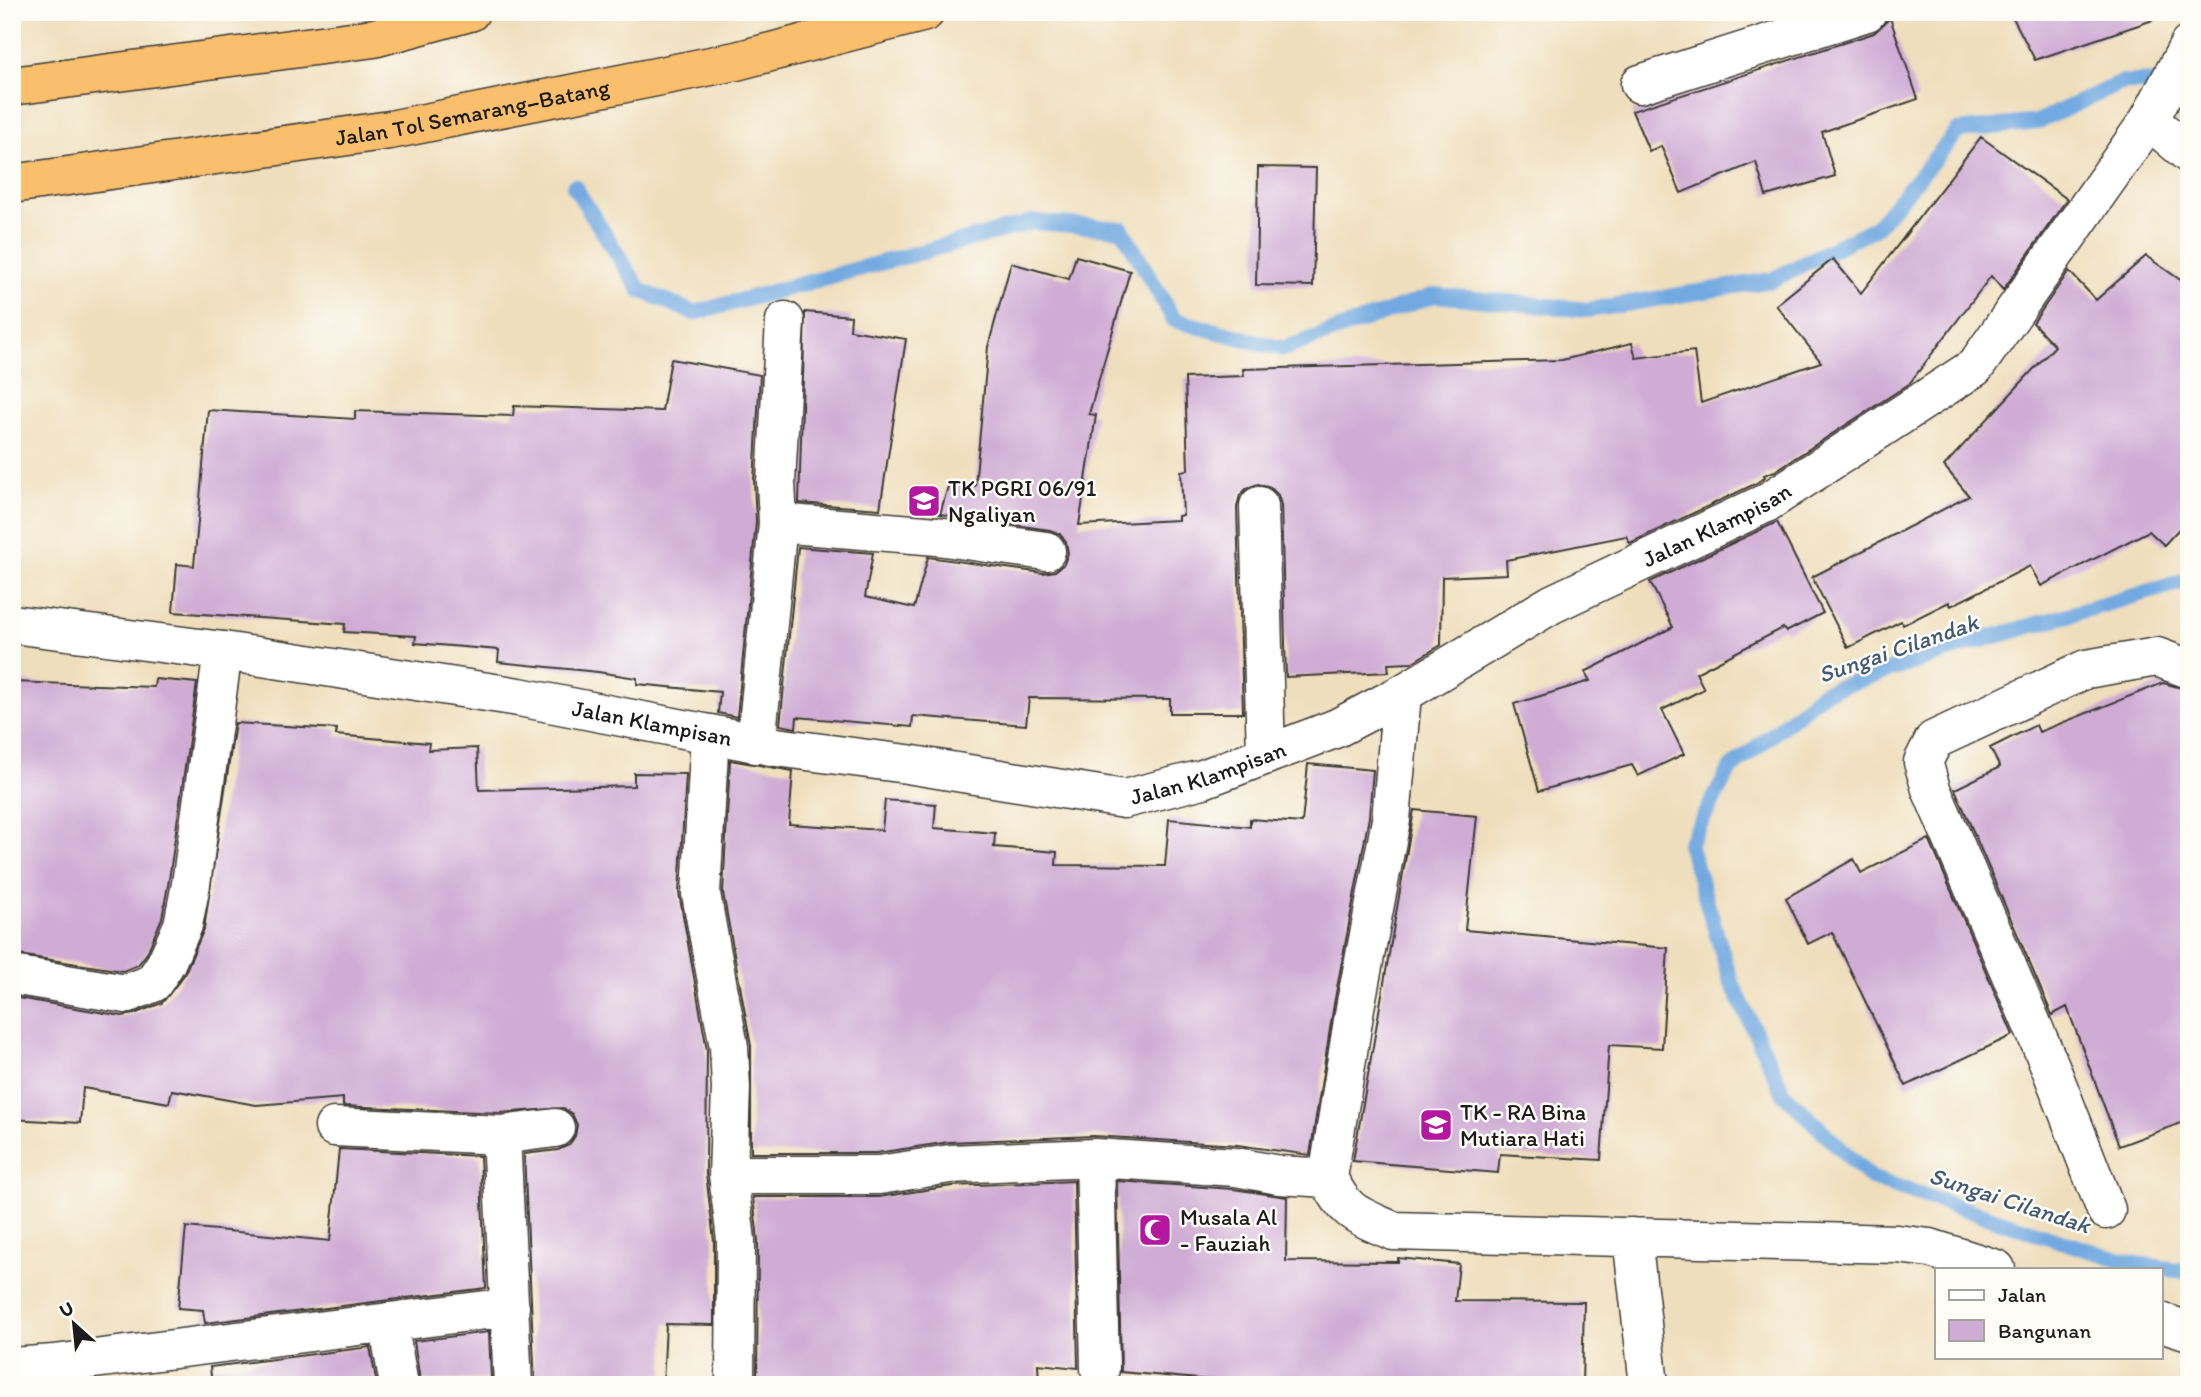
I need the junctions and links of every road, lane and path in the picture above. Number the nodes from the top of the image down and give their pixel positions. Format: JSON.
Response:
{"nodes":[{"id":1,"x":470,"y":12,"type":"edge"},
{"id":2,"x":925,"y":12,"type":"edge"},
{"id":3,"x":1867,"y":12,"type":"edge"},
{"id":4,"x":2189,"y":45,"type":"edge"},
{"id":5,"x":1640,"y":84,"type":"dead end"},
{"id":6,"x":12,"y":86,"type":"edge"},
{"id":7,"x":2156,"y":106,"type":"junction"},
{"id":8,"x":2189,"y":154,"type":"edge"},
{"id":9,"x":12,"y":184,"type":"edge"},
{"id":10,"x":785,"y":321,"type":"dead end"},
{"id":11,"x":1259,"y":506,"type":"dead end"},
{"id":12,"x":778,"y":523,"type":"junction"},
{"id":13,"x":1046,"y":551,"type":"dead end"},
{"id":14,"x":12,"y":624,"type":"edge"},
{"id":15,"x":223,"y":651,"type":"junction"},
{"id":16,"x":2189,"y":669,"type":"edge"},
{"id":17,"x":1402,"y":694,"type":"junction"},
{"id":18,"x":710,"y":734,"type":"junction"},
{"id":19,"x":757,"y":744,"type":"junction"},
{"id":20,"x":1266,"y":755,"type":"junction"},
{"id":21,"x":12,"y":975,"type":"edge"},
{"id":22,"x":334,"y":1127,"type":"dead end"},
{"id":23,"x":555,"y":1128,"type":"dead end"},
{"id":24,"x":501,"y":1135,"type":"junction"},
{"id":25,"x":1095,"y":1158,"type":"junction"},
{"id":26,"x":728,"y":1175,"type":"junction"},
{"id":27,"x":1328,"y":1178,"type":"junction"},
{"id":28,"x":2106,"y":1210,"type":"dead end"},
{"id":29,"x":1632,"y":1237,"type":"junction"},
{"id":30,"x":1993,"y":1268,"type":"edge"},
{"id":31,"x":510,"y":1307,"type":"junction"},
{"id":32,"x":388,"y":1322,"type":"junction"},
{"id":33,"x":2162,"y":1322,"type":"edge"},
{"id":34,"x":2189,"y":1331,"type":"edge"},
{"id":35,"x":12,"y":1367,"type":"edge"},
{"id":36,"x":1100,"y":1369,"type":"dead end"},
{"id":37,"x":399,"y":1385,"type":"edge"},
{"id":38,"x":513,"y":1385,"type":"edge"},
{"id":39,"x":735,"y":1385,"type":"edge"},
{"id":40,"x":1649,"y":1385,"type":"edge"}],
"edges":[{"from":1,"to":6,"type":"highway"},
{"from":2,"to":9,"type":"highway","name":"Jalan Tol Semarang–Batang"},
{"from":3,"to":5,"type":"street"},
{"from":4,"to":7,"type":"street","name":"Jalan Klampisan"},
{"from":7,"to":8,"type":"street"},
{"from":7,"to":17,"type":"street","name":"Jalan Klampisan"},
{"from":10,"to":12,"type":"street"},
{"from":11,"to":20,"type":"street"},
{"from":12,"to":13,"type":"street"},
{"from":12,"to":19,"type":"street"},
{"from":14,"to":15,"type":"street","name":"Jalan Klampisan"},
{"from":15,"to":18,"type":"street","name":"Jalan Klampisan"},
{"from":15,"to":21,"type":"street"},
{"from":16,"to":28,"type":"street"},
{"from":17,"to":20,"type":"street","name":"Jalan Klampisan"},
{"from":17,"to":27,"type":"street"},
{"from":18,"to":19,"type":"street","name":"Jalan Klampisan"},
{"from":18,"to":26,"type":"street"},
{"from":19,"to":20,"type":"street","name":"Jalan Klampisan"},
{"from":22,"to":24,"type":"street"},
{"from":23,"to":24,"type":"street"},
{"from":24,"to":31,"type":"street"},
{"from":25,"to":26,"type":"street"},
{"from":25,"to":27,"type":"street"},
{"from":25,"to":36,"type":"street"},
{"from":26,"to":39,"type":"street"},
{"from":27,"to":29,"type":"street"},
{"from":29,"to":30,"type":"street"},
{"from":29,"to":40,"type":"street"},
{"from":31,"to":32,"type":"street"},
{"from":31,"to":38,"type":"street"},
{"from":32,"to":35,"type":"street"},
{"from":32,"to":37,"type":"street"},
{"from":33,"to":34,"type":"street"}]}
